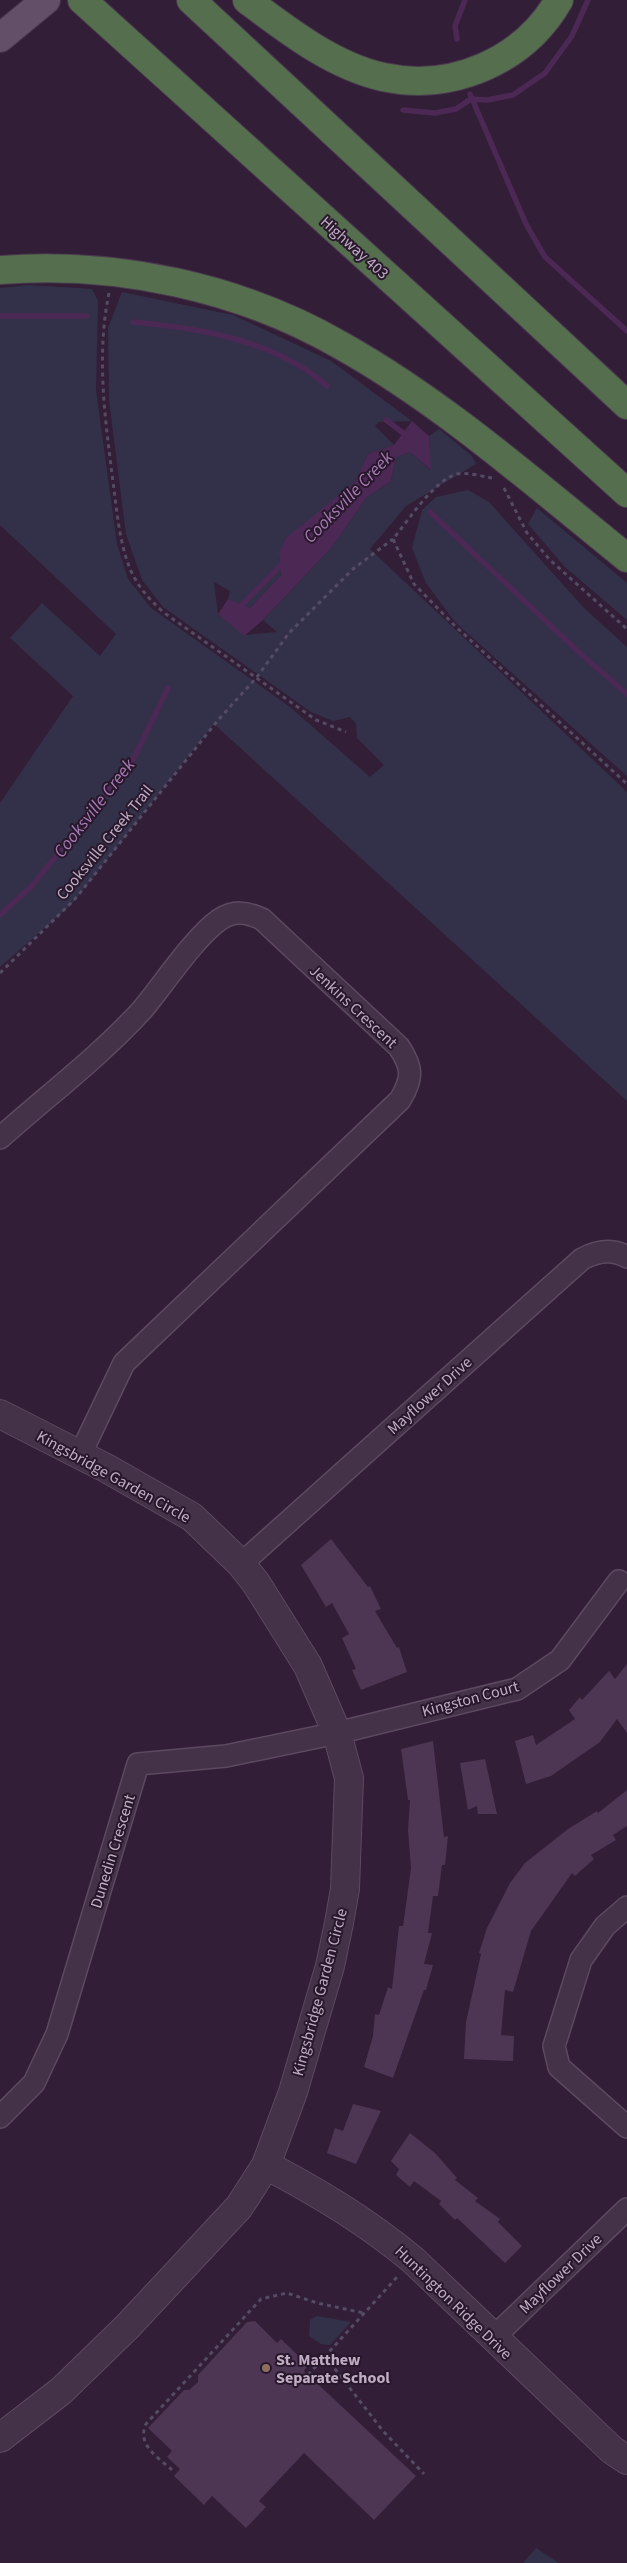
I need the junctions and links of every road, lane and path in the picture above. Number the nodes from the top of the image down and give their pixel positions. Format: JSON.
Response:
{"nodes":[{"id":1,"x":46,"y":0,"type":"edge"},
{"id":2,"x":82,"y":0,"type":"edge"},
{"id":3,"x":190,"y":0,"type":"edge"},
{"id":4,"x":247,"y":0,"type":"edge"},
{"id":5,"x":559,"y":0,"type":"edge"},
{"id":6,"x":0,"y":38,"type":"edge"},
{"id":7,"x":0,"y":270,"type":"edge"},
{"id":8,"x":113,"y":273,"type":"junction"},
{"id":9,"x":627,"y":405,"type":"edge"},
{"id":10,"x":627,"y":493,"type":"edge"},
{"id":11,"x":393,"y":539,"type":"junction"},
{"id":12,"x":627,"y":558,"type":"edge"},
{"id":13,"x":627,"y":629,"type":"edge"},
{"id":14,"x":257,"y":677,"type":"junction"},
{"id":15,"x":346,"y":732,"type":"dead end"},
{"id":16,"x":627,"y":784,"type":"edge"},
{"id":17,"x":0,"y":973,"type":"edge"},
{"id":18,"x":0,"y":1138,"type":"edge"},
{"id":19,"x":627,"y":1257,"type":"edge"},
{"id":20,"x":0,"y":1414,"type":"edge"},
{"id":21,"x":80,"y":1455,"type":"junction"},
{"id":22,"x":241,"y":1564,"type":"junction"},
{"id":23,"x":619,"y":1581,"type":"dead end"},
{"id":24,"x":337,"y":1733,"type":"junction"},
{"id":25,"x":627,"y":1907,"type":"edge"},
{"id":26,"x":0,"y":2117,"type":"edge"},
{"id":27,"x":627,"y":2128,"type":"edge"},
{"id":28,"x":266,"y":2165,"type":"junction"},
{"id":29,"x":627,"y":2209,"type":"edge"},
{"id":30,"x":413,"y":2260,"type":"junction"},
{"id":31,"x":364,"y":2313,"type":"junction"},
{"id":32,"x":493,"y":2338,"type":"junction"},
{"id":33,"x":326,"y":2356,"type":"junction"},
{"id":34,"x":308,"y":2375,"type":"dead end"},
{"id":35,"x":0,"y":2438,"type":"edge"},
{"id":36,"x":627,"y":2460,"type":"edge"},
{"id":37,"x":172,"y":2470,"type":"dead end"},
{"id":38,"x":424,"y":2474,"type":"dead end"}],
"edges":[{"from":1,"to":6,"type":"main road"},
{"from":2,"to":10,"type":"highway","name":"Highway 403"},
{"from":3,"to":9,"type":"highway"},
{"from":4,"to":5,"type":"highway"},
{"from":7,"to":8,"type":"highway"},
{"from":8,"to":12,"type":"highway"},
{"from":8,"to":14,"type":"path"},
{"from":11,"to":13,"type":"path","name":"Cooksville Creek Trail"},
{"from":11,"to":14,"type":"path","name":"Cooksville Creek Trail"},
{"from":11,"to":16,"type":"path"},
{"from":14,"to":15,"type":"path"},
{"from":14,"to":17,"type":"path","name":"Cooksville Creek Trail"},
{"from":18,"to":21,"type":"street","name":"Jenkins Crescent"},
{"from":19,"to":22,"type":"street","name":"Mayflower Drive"},
{"from":20,"to":21,"type":"street","name":"Kingsbridge Garden Circle"},
{"from":21,"to":22,"type":"street","name":"Kingsbridge Garden Circle"},
{"from":22,"to":24,"type":"street","name":"Kingsbridge Garden Circle"},
{"from":23,"to":24,"type":"street","name":"Kingston Court"},
{"from":24,"to":26,"type":"street","name":"Dunedin Crescent"},
{"from":24,"to":28,"type":"street","name":"Kingsbridge Garden Circle"},
{"from":25,"to":27,"type":"street"},
{"from":28,"to":30,"type":"street","name":"Huntington Ridge Drive"},
{"from":28,"to":35,"type":"street","name":"Kingsbridge Garden Circle"},
{"from":29,"to":32,"type":"street","name":"Mayflower Drive"},
{"from":30,"to":31,"type":"path"},
{"from":30,"to":32,"type":"street","name":"Huntington Ridge Drive"},
{"from":31,"to":33,"type":"path"},
{"from":31,"to":37,"type":"path"},
{"from":32,"to":36,"type":"street","name":"Huntington Ridge Drive"},
{"from":33,"to":34,"type":"path"},
{"from":33,"to":38,"type":"path"}]}
